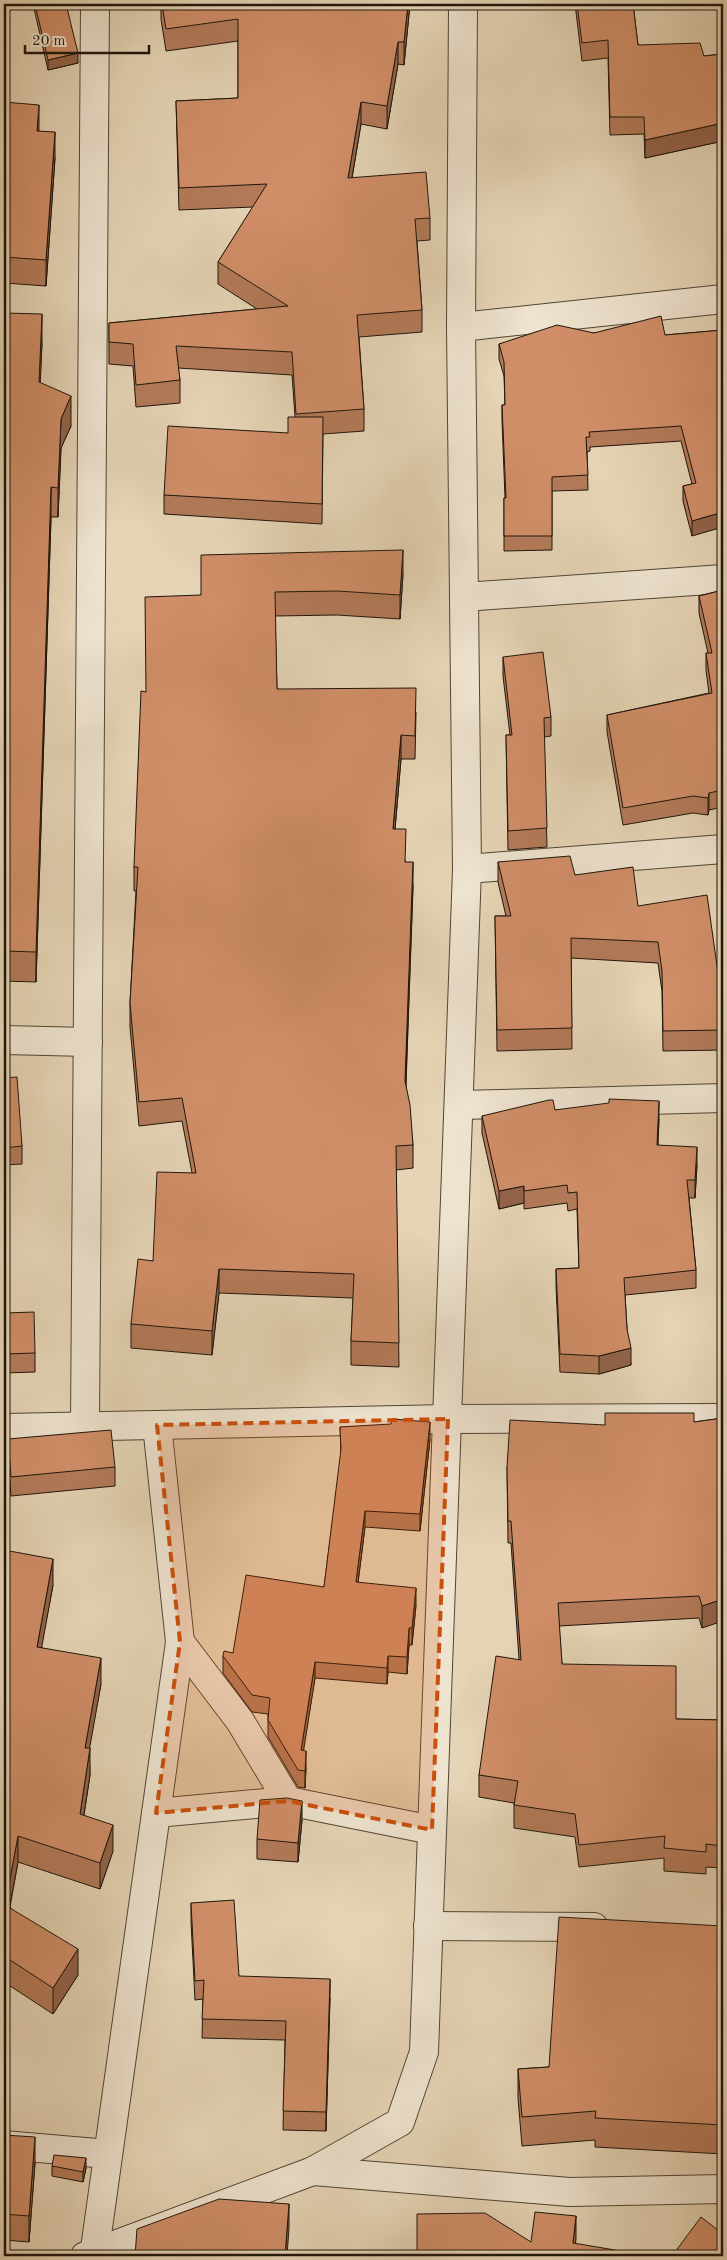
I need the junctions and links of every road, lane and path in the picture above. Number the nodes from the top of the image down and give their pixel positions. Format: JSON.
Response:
{"nodes":[{"id":1,"x":96,"y":4,"type":"edge"},
{"id":2,"x":463,"y":4,"type":"edge"},
{"id":3,"x":723,"y":299,"type":"edge"},
{"id":4,"x":462,"y":327,"type":"junction"},
{"id":5,"x":723,"y":579,"type":"edge"},
{"id":6,"x":464,"y":597,"type":"junction"},
{"id":7,"x":723,"y":849,"type":"edge"},
{"id":8,"x":467,"y":869,"type":"junction"},
{"id":9,"x":4,"y":1040,"type":"edge"},
{"id":10,"x":88,"y":1042,"type":"junction"},
{"id":11,"x":723,"y":1098,"type":"edge"},
{"id":12,"x":459,"y":1105,"type":"junction"},
{"id":13,"x":723,"y":1418,"type":"edge"},
{"id":14,"x":448,"y":1419,"type":"junction"},
{"id":15,"x":156,"y":1425,"type":"junction"},
{"id":16,"x":85,"y":1426,"type":"junction"},
{"id":17,"x":4,"y":1428,"type":"edge"},
{"id":18,"x":180,"y":1642,"type":"junction"},
{"id":19,"x":288,"y":1801,"type":"junction"},
{"id":20,"x":156,"y":1813,"type":"junction"},
{"id":21,"x":432,"y":1830,"type":"junction"},
{"id":22,"x":428,"y":1926,"type":"junction"},
{"id":23,"x":615,"y":1927,"type":"edge"},
{"id":24,"x":4,"y":2145,"type":"edge"},
{"id":25,"x":108,"y":2154,"type":"junction"},
{"id":26,"x":313,"y":2171,"type":"junction"},
{"id":27,"x":723,"y":2189,"type":"edge"},
{"id":28,"x":91,"y":2255,"type":"edge"}],
"edges":[{"from":1,"to":10,"type":"street"},
{"from":2,"to":4,"type":"street"},
{"from":3,"to":4,"type":"street"},
{"from":4,"to":6,"type":"street"},
{"from":5,"to":6,"type":"street"},
{"from":6,"to":8,"type":"street"},
{"from":7,"to":8,"type":"street"},
{"from":8,"to":12,"type":"street"},
{"from":9,"to":10,"type":"street"},
{"from":10,"to":16,"type":"street"},
{"from":11,"to":12,"type":"street"},
{"from":12,"to":14,"type":"street"},
{"from":13,"to":14,"type":"street"},
{"from":14,"to":15,"type":"street"},
{"from":14,"to":21,"type":"street"},
{"from":15,"to":16,"type":"street"},
{"from":15,"to":18,"type":"street"},
{"from":16,"to":17,"type":"street"},
{"from":18,"to":19,"type":"street"},
{"from":18,"to":20,"type":"street"},
{"from":19,"to":20,"type":"street"},
{"from":19,"to":21,"type":"street"},
{"from":20,"to":25,"type":"street"},
{"from":21,"to":22,"type":"street"},
{"from":22,"to":23,"type":"street"},
{"from":22,"to":26,"type":"street"},
{"from":24,"to":25,"type":"street"},
{"from":25,"to":28,"type":"street"},
{"from":26,"to":27,"type":"street"},
{"from":26,"to":28,"type":"street"}]}
